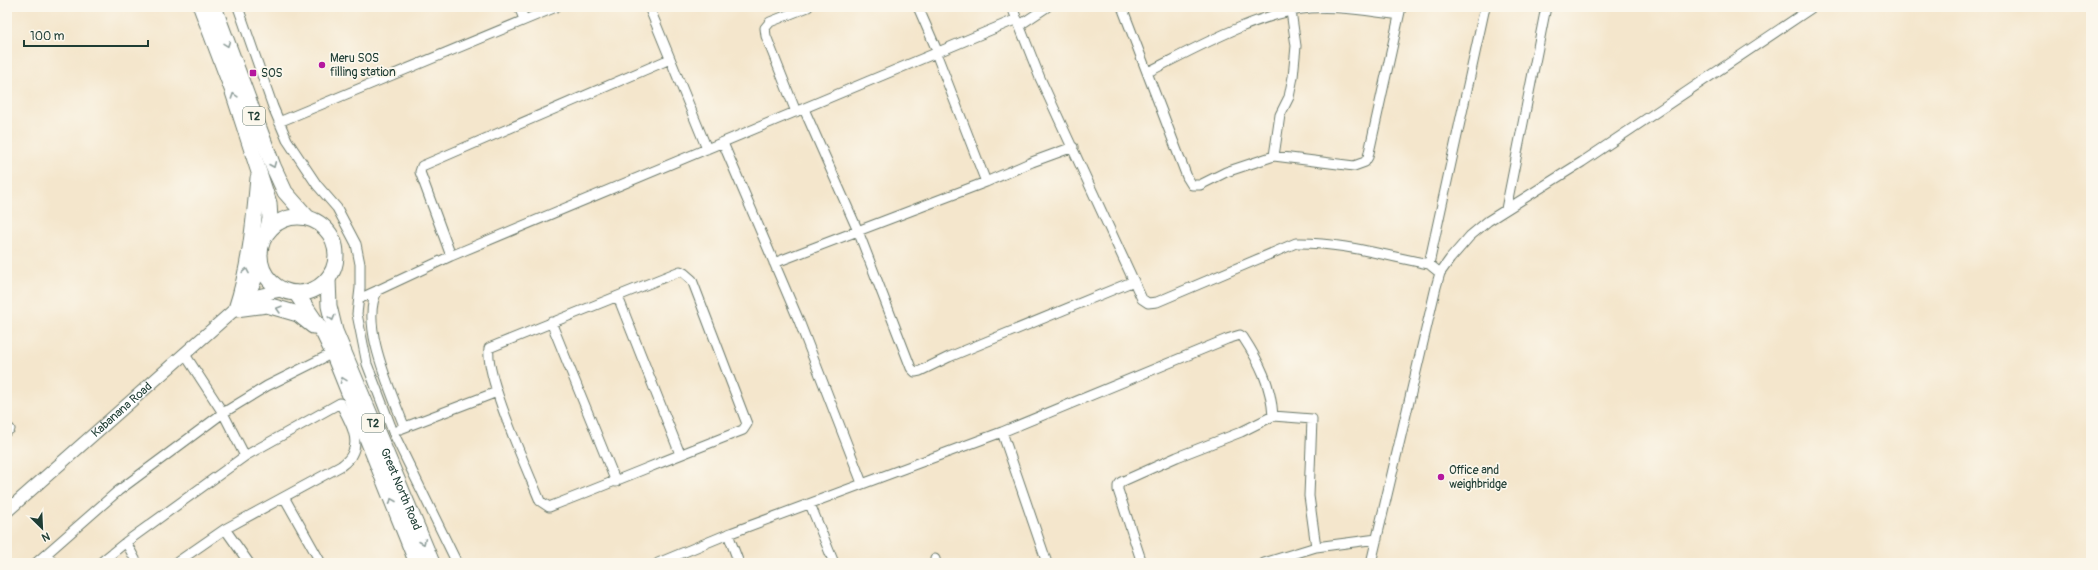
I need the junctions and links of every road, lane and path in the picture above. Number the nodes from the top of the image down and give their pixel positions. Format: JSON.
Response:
{"nodes":[{"id":1,"x":201,"y":7,"type":"edge"},
{"id":2,"x":214,"y":7,"type":"edge"},
{"id":3,"x":238,"y":7,"type":"edge"},
{"id":4,"x":519,"y":7,"type":"edge"},
{"id":5,"x":556,"y":7,"type":"edge"},
{"id":6,"x":648,"y":7,"type":"edge"},
{"id":7,"x":808,"y":7,"type":"edge"},
{"id":8,"x":918,"y":7,"type":"edge"},
{"id":9,"x":1012,"y":7,"type":"edge"},
{"id":10,"x":1047,"y":7,"type":"edge"},
{"id":11,"x":1122,"y":7,"type":"edge"},
{"id":12,"x":1485,"y":7,"type":"edge"},
{"id":13,"x":1546,"y":7,"type":"edge"},
{"id":14,"x":1813,"y":7,"type":"edge"},
{"id":15,"x":1291,"y":11,"type":"junction"},
{"id":16,"x":1400,"y":11,"type":"edge"},
{"id":17,"x":524,"y":19,"type":"junction"},
{"id":18,"x":1019,"y":22,"type":"junction"},
{"id":19,"x":937,"y":53,"type":"junction"},
{"id":20,"x":670,"y":59,"type":"junction"},
{"id":21,"x":1148,"y":72,"type":"junction"},
{"id":22,"x":800,"y":111,"type":"junction"},
{"id":23,"x":279,"y":122,"type":"junction"},
{"id":24,"x":723,"y":143,"type":"junction"},
{"id":25,"x":1073,"y":147,"type":"junction"},
{"id":26,"x":707,"y":149,"type":"junction"},
{"id":27,"x":1274,"y":156,"type":"junction"},
{"id":28,"x":258,"y":173,"type":"junction"},
{"id":29,"x":986,"y":182,"type":"junction"},
{"id":30,"x":1506,"y":209,"type":"junction"},
{"id":31,"x":307,"y":217,"type":"junction"},
{"id":32,"x":267,"y":231,"type":"junction"},
{"id":33,"x":858,"y":231,"type":"junction"},
{"id":34,"x":451,"y":256,"type":"junction"},
{"id":35,"x":260,"y":259,"type":"junction"},
{"id":36,"x":774,"y":262,"type":"junction"},
{"id":37,"x":1429,"y":264,"type":"junction"},
{"id":38,"x":1440,"y":273,"type":"junction"},
{"id":39,"x":328,"y":279,"type":"junction"},
{"id":40,"x":1134,"y":280,"type":"junction"},
{"id":41,"x":378,"y":290,"type":"junction"},
{"id":42,"x":290,"y":292,"type":"junction"},
{"id":43,"x":618,"y":297,"type":"junction"},
{"id":44,"x":359,"y":298,"type":"junction"},
{"id":45,"x":239,"y":306,"type":"junction"},
{"id":46,"x":551,"y":322,"type":"junction"},
{"id":47,"x":324,"y":334,"type":"junction"},
{"id":48,"x":184,"y":353,"type":"junction"},
{"id":49,"x":333,"y":353,"type":"junction"},
{"id":50,"x":497,"y":392,"type":"junction"},
{"id":51,"x":223,"y":413,"type":"junction"},
{"id":52,"x":1273,"y":416,"type":"junction"},
{"id":53,"x":404,"y":426,"type":"junction"},
{"id":54,"x":393,"y":432,"type":"junction"},
{"id":55,"x":1002,"y":432,"type":"junction"},
{"id":56,"x":680,"y":454,"type":"junction"},
{"id":57,"x":245,"y":456,"type":"junction"},
{"id":58,"x":616,"y":482,"type":"junction"},
{"id":59,"x":862,"y":484,"type":"junction"},
{"id":60,"x":284,"y":497,"type":"junction"},
{"id":61,"x":810,"y":504,"type":"junction"},
{"id":62,"x":7,"y":511,"type":"edge"},
{"id":63,"x":225,"y":529,"type":"junction"},
{"id":64,"x":728,"y":534,"type":"junction"},
{"id":65,"x":1377,"y":539,"type":"junction"},
{"id":66,"x":126,"y":542,"type":"junction"},
{"id":67,"x":1316,"y":547,"type":"junction"},
{"id":68,"x":46,"y":554,"type":"junction"},
{"id":69,"x":36,"y":563,"type":"edge"},
{"id":70,"x":53,"y":563,"type":"edge"},
{"id":71,"x":100,"y":563,"type":"edge"},
{"id":72,"x":137,"y":563,"type":"edge"},
{"id":73,"x":176,"y":563,"type":"edge"},
{"id":74,"x":249,"y":563,"type":"edge"},
{"id":75,"x":321,"y":563,"type":"edge"},
{"id":76,"x":417,"y":563,"type":"edge"},
{"id":77,"x":432,"y":563,"type":"edge"},
{"id":78,"x":457,"y":563,"type":"edge"},
{"id":79,"x":658,"y":563,"type":"edge"},
{"id":80,"x":739,"y":563,"type":"edge"},
{"id":81,"x":834,"y":563,"type":"edge"},
{"id":82,"x":1047,"y":563,"type":"edge"},
{"id":83,"x":1142,"y":563,"type":"edge"},
{"id":84,"x":1264,"y":563,"type":"edge"},
{"id":85,"x":1371,"y":563,"type":"edge"}],
"edges":[{"from":28,"to":1,"type":"main road","number":"T2","one_way":true},
{"from":2,"to":31,"type":"main road","number":"T2","one_way":true},
{"from":3,"to":23,"type":"street"},
{"from":4,"to":17,"type":"street"},
{"from":5,"to":17,"type":"street"},
{"from":6,"to":20,"type":"street"},
{"from":7,"to":22,"type":"street"},
{"from":8,"to":19,"type":"street"},
{"from":9,"to":18,"type":"street"},
{"from":10,"to":18,"type":"street"},
{"from":11,"to":21,"type":"street"},
{"from":12,"to":37,"type":"street"},
{"from":13,"to":30,"type":"street"},
{"from":14,"to":30,"type":"street"},
{"from":15,"to":16,"type":"street"},
{"from":15,"to":21,"type":"street"},
{"from":15,"to":27,"type":"street"},
{"from":16,"to":27,"type":"street"},
{"from":17,"to":23,"type":"street"},
{"from":18,"to":19,"type":"street"},
{"from":18,"to":25,"type":"street"},
{"from":19,"to":22,"type":"street"},
{"from":19,"to":29,"type":"street"},
{"from":20,"to":26,"type":"street"},
{"from":20,"to":34,"type":"street"},
{"from":21,"to":27,"type":"street"},
{"from":22,"to":24,"type":"street"},
{"from":22,"to":33,"type":"street"},
{"from":23,"to":44,"type":"street"},
{"from":24,"to":26,"type":"street"},
{"from":24,"to":36,"type":"street"},
{"from":25,"to":29,"type":"street"},
{"from":25,"to":40,"type":"street"},
{"from":26,"to":34,"type":"street"},
{"from":28,"to":32,"type":"main road","number":"T2"},
{"from":45,"to":28,"type":"main road","one_way":true},
{"from":29,"to":33,"type":"street"},
{"from":30,"to":38,"type":"street"},
{"from":31,"to":32,"type":"main road"},
{"from":31,"to":39,"type":"main road","number":"T2"},
{"from":32,"to":35,"type":"main road","number":"T2"},
{"from":33,"to":36,"type":"street"},
{"from":33,"to":40,"type":"street"},
{"from":34,"to":41,"type":"street"},
{"from":35,"to":42,"type":"main road","number":"T2"},
{"from":35,"to":45,"type":"street"},
{"from":36,"to":59,"type":"street"},
{"from":37,"to":38,"type":"street"},
{"from":37,"to":40,"type":"street"},
{"from":38,"to":65,"type":"street"},
{"from":39,"to":42,"type":"main road"},
{"from":39,"to":77,"type":"main road","name":"Great North Road","number":"T2","one_way":true},
{"from":41,"to":44,"type":"street"},
{"from":41,"to":53,"type":"street"},
{"from":42,"to":45,"type":"street"},
{"from":42,"to":47,"type":"main road","name":"Great North Road","number":"T2"},
{"from":43,"to":46,"type":"street"},
{"from":43,"to":56,"type":"street"},
{"from":43,"to":56,"type":"street"},
{"from":44,"to":54,"type":"street"},
{"from":47,"to":45,"type":"main road","one_way":true},
{"from":45,"to":48,"type":"street","name":"Kabanana Road"},
{"from":46,"to":50,"type":"street"},
{"from":46,"to":58,"type":"street"},
{"from":47,"to":49,"type":"main road","name":"Great North Road","number":"T2"},
{"from":48,"to":51,"type":"street"},
{"from":48,"to":62,"type":"street","name":"Kabanana Road"},
{"from":49,"to":51,"type":"street"},
{"from":76,"to":49,"type":"main road","name":"Great North Road","number":"T2","one_way":true},
{"from":50,"to":53,"type":"street"},
{"from":50,"to":58,"type":"street"},
{"from":51,"to":57,"type":"street"},
{"from":51,"to":68,"type":"street"},
{"from":52,"to":55,"type":"street"},
{"from":52,"to":67,"type":"street"},
{"from":52,"to":83,"type":"street"},
{"from":53,"to":54,"type":"street"},
{"from":54,"to":78,"type":"street"},
{"from":55,"to":59,"type":"street"},
{"from":55,"to":82,"type":"street"},
{"from":56,"to":58,"type":"street"},
{"from":57,"to":60,"type":"street"},
{"from":57,"to":66,"type":"street"},
{"from":59,"to":61,"type":"street"},
{"from":60,"to":63,"type":"street"},
{"from":60,"to":75,"type":"street"},
{"from":61,"to":64,"type":"street"},
{"from":61,"to":81,"type":"street"},
{"from":63,"to":73,"type":"street"},
{"from":63,"to":74,"type":"street"},
{"from":64,"to":79,"type":"street"},
{"from":64,"to":80,"type":"street"},
{"from":65,"to":67,"type":"street"},
{"from":65,"to":85,"type":"street"},
{"from":66,"to":71,"type":"street"},
{"from":66,"to":72,"type":"street"},
{"from":67,"to":84,"type":"street"},
{"from":68,"to":69,"type":"street"},
{"from":68,"to":70,"type":"street"}]}
